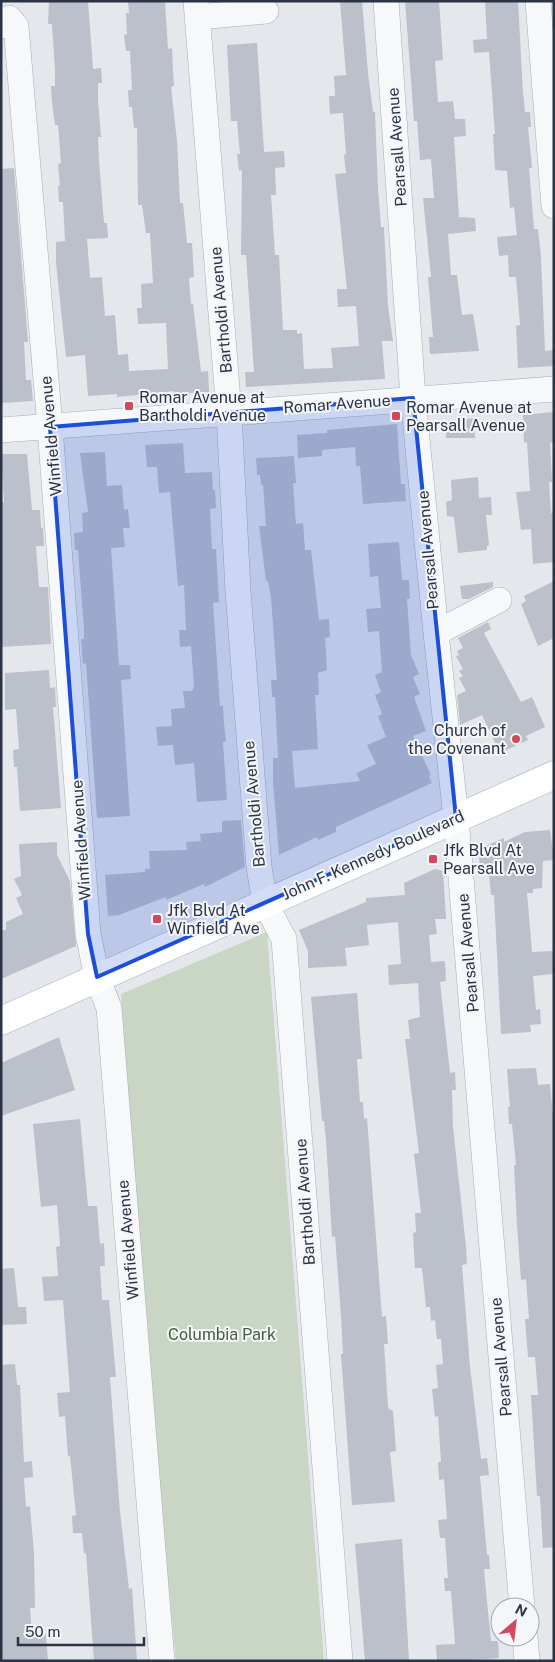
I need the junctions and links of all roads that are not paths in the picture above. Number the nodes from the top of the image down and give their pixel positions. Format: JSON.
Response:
{"nodes":[{"id":1,"x":386,"y":1,"type":"edge"},
{"id":2,"x":538,"y":1,"type":"edge"},
{"id":3,"x":197,"y":9,"type":"edge"},
{"id":4,"x":266,"y":11,"type":"dead end"},
{"id":5,"x":5,"y":22,"type":"edge"},
{"id":6,"x":554,"y":206,"type":"edge"},
{"id":7,"x":554,"y":389,"type":"edge"},
{"id":8,"x":413,"y":398,"type":"junction"},
{"id":9,"x":229,"y":412,"type":"junction"},
{"id":10,"x":50,"y":427,"type":"junction"},
{"id":11,"x":1,"y":430,"type":"edge"},
{"id":12,"x":499,"y":600,"type":"dead end"},
{"id":13,"x":436,"y":633,"type":"junction"},
{"id":14,"x":554,"y":775,"type":"edge"},
{"id":15,"x":456,"y":818,"type":"junction"},
{"id":16,"x":265,"y":903,"type":"junction"},
{"id":17,"x":97,"y":978,"type":"junction"},
{"id":18,"x":1,"y":1021,"type":"edge"},
{"id":19,"x":521,"y":1597,"type":"edge"},
{"id":20,"x":526,"y":1647,"type":"edge"},
{"id":21,"x":162,"y":1661,"type":"edge"},
{"id":22,"x":340,"y":1661,"type":"edge"},
{"id":23,"x":527,"y":1661,"type":"edge"}],
"edges":[{"from":1,"to":8,"type":"street","name":"Pearsall Avenue"},
{"from":2,"to":6,"type":"street"},
{"from":3,"to":4,"type":"street"},
{"from":3,"to":9,"type":"street","name":"Bartholdi Avenue"},
{"from":5,"to":10,"type":"street","name":"Winfield Avenue"},
{"from":7,"to":8,"type":"street","name":"Romar Avenue"},
{"from":8,"to":9,"type":"street","name":"Romar Avenue"},
{"from":8,"to":13,"type":"street","name":"Pearsall Avenue"},
{"from":9,"to":10,"type":"street","name":"Romar Avenue"},
{"from":9,"to":16,"type":"street","name":"Bartholdi Avenue"},
{"from":10,"to":11,"type":"street","name":"Romar Avenue"},
{"from":10,"to":17,"type":"street","name":"Winfield Avenue"},
{"from":12,"to":13,"type":"street"},
{"from":13,"to":15,"type":"street","name":"Pearsall Avenue"},
{"from":14,"to":15,"type":"main road","name":"John F. Kennedy Boulevard"},
{"from":15,"to":16,"type":"main road","name":"John F. Kennedy Boulevard"},
{"from":15,"to":19,"type":"street","name":"Pearsall Avenue"},
{"from":16,"to":17,"type":"main road","name":"John F. Kennedy Boulevard"},
{"from":16,"to":22,"type":"street","name":"Bartholdi Avenue"},
{"from":17,"to":18,"type":"main road","name":"John F. Kennedy Boulevard"},
{"from":17,"to":21,"type":"street","name":"Winfield Avenue"},
{"from":20,"to":23,"type":"street"}]}
